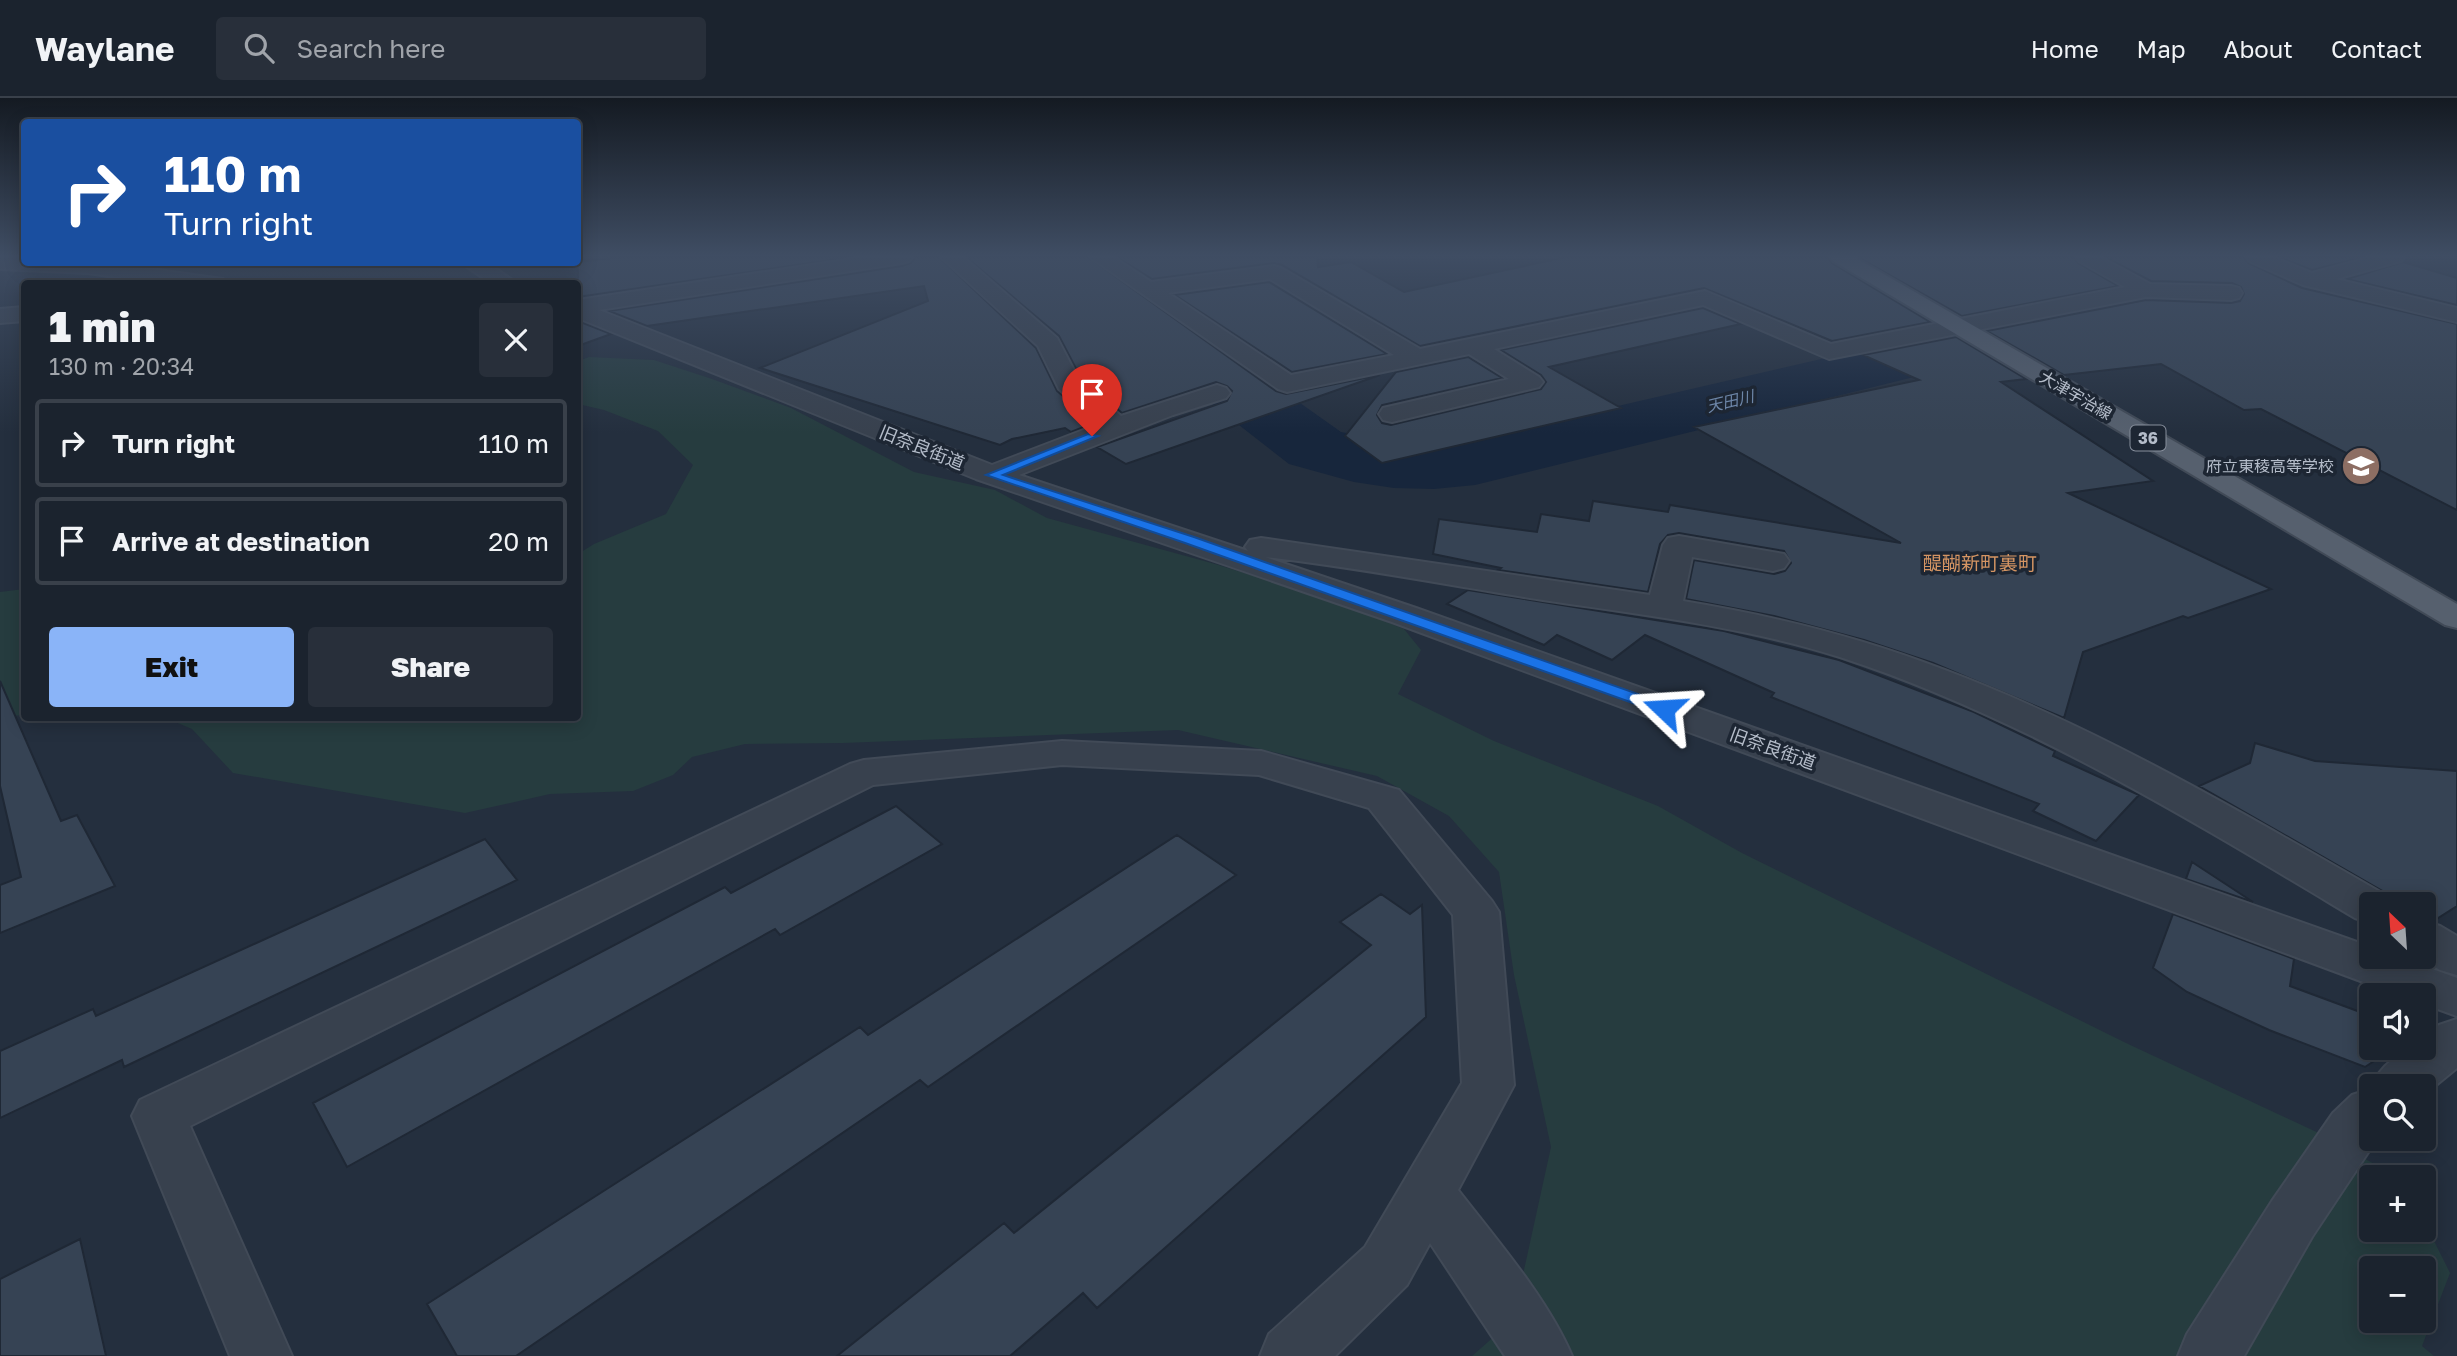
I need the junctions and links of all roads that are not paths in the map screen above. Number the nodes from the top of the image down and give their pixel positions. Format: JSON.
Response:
{"nodes":[{"id":1,"x":597,"y":316,"type":"edge"},
{"id":2,"x":1018,"y":316,"type":"edge"},
{"id":3,"x":1188,"y":316,"type":"edge"},
{"id":4,"x":1347,"y":316,"type":"edge"},
{"id":5,"x":1622,"y":316,"type":"edge"},
{"id":6,"x":1746,"y":316,"type":"edge"},
{"id":7,"x":1940,"y":316,"type":"edge"},
{"id":8,"x":2012,"y":316,"type":"edge"},
{"id":9,"x":1958,"y":326,"type":"junction"},
{"id":10,"x":1475,"y":347,"type":"junction"},
{"id":11,"x":1417,"y":358,"type":"junction"},
{"id":12,"x":1217,"y":393,"type":"dead end"},
{"id":13,"x":1392,"y":414,"type":"dead end"},
{"id":14,"x":1117,"y":426,"type":"junction"},
{"id":15,"x":992,"y":475,"type":"junction"},
{"id":16,"x":1189,"y":540,"type":"junction"},
{"id":17,"x":1773,"y":561,"type":"dead end"},
{"id":18,"x":1664,"y":608,"type":"junction"},
{"id":19,"x":2457,"y":618,"type":"edge"},
{"id":20,"x":2359,"y":900,"type":"edge"},
{"id":21,"x":2436,"y":945,"type":"edge"},
{"id":22,"x":2457,"y":958,"type":"edge"},
{"id":23,"x":2457,"y":997,"type":"edge"},
{"id":24,"x":2457,"y":1039,"type":"edge"},
{"id":25,"x":2413,"y":1074,"type":"edge"},
{"id":26,"x":2359,"y":1122,"type":"edge"},
{"id":27,"x":1427,"y":1194,"type":"junction"},
{"id":28,"x":261,"y":1356,"type":"edge"},
{"id":29,"x":1291,"y":1356,"type":"edge"},
{"id":30,"x":1541,"y":1356,"type":"edge"},
{"id":31,"x":2209,"y":1356,"type":"edge"}],
"edges":[{"from":1,"to":15,"type":"street","name":"旧奈良街道"},
{"from":2,"to":14,"type":"street"},
{"from":3,"to":11,"type":"street"},
{"from":4,"to":11,"type":"street"},
{"from":5,"to":10,"type":"street"},
{"from":6,"to":9,"type":"street"},
{"from":7,"to":9,"type":"main road","name":"大津宇治線","number":"36"},
{"from":8,"to":9,"type":"street"},
{"from":9,"to":19,"type":"main road","name":"大津宇治線","number":"36"},
{"from":10,"to":11,"type":"street"},
{"from":10,"to":13,"type":"street"},
{"from":12,"to":14,"type":"street"},
{"from":14,"to":15,"type":"street"},
{"from":15,"to":16,"type":"street","name":"旧奈良街道"},
{"from":16,"to":18,"type":"street"},
{"from":16,"to":23,"type":"street","name":"旧奈良街道"},
{"from":17,"to":18,"type":"street"},
{"from":18,"to":20,"type":"street"},
{"from":21,"to":22,"type":"street"},
{"from":24,"to":25,"type":"street"},
{"from":26,"to":31,"type":"street"},
{"from":27,"to":28,"type":"street"},
{"from":27,"to":29,"type":"street"},
{"from":27,"to":30,"type":"street"}]}
